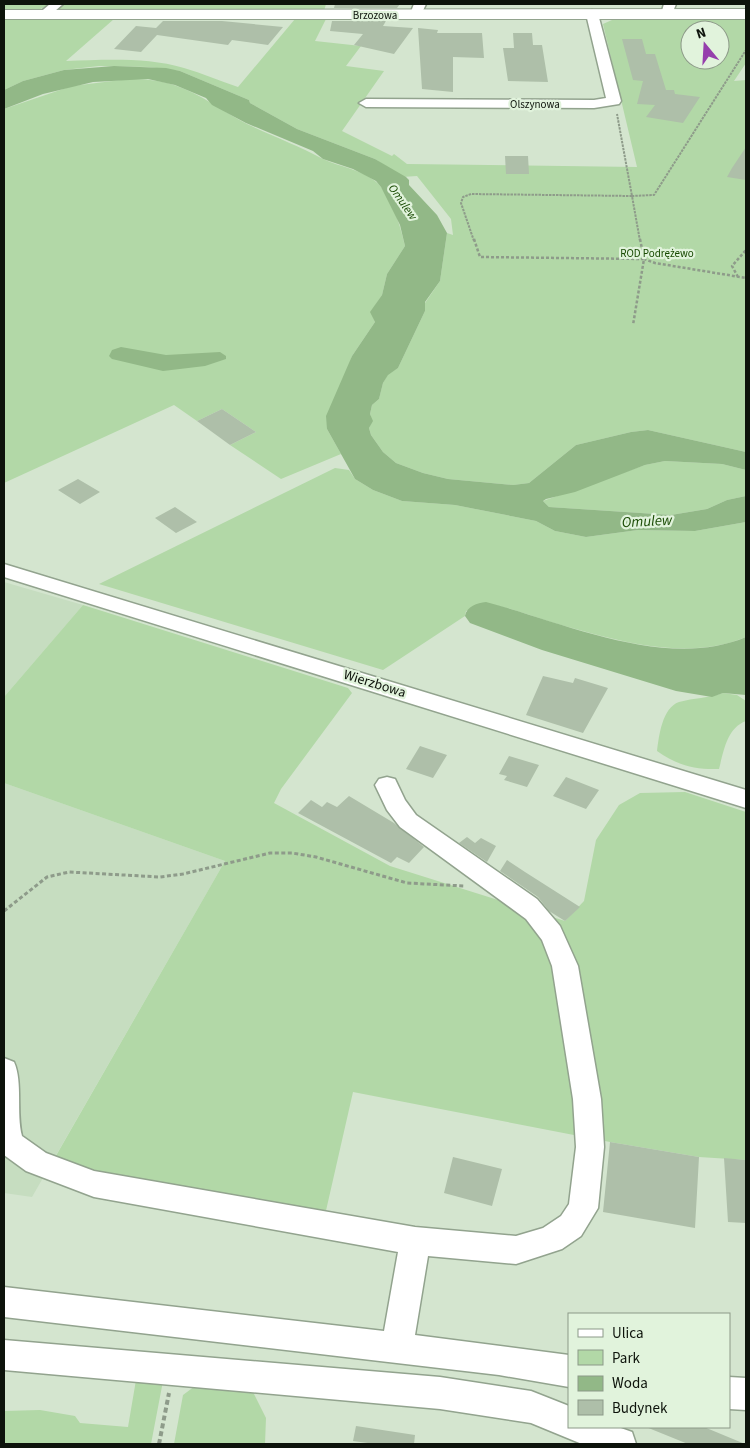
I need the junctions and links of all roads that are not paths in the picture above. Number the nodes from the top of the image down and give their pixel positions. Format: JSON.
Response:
{"nodes":[{"id":1,"x":57,"y":4,"type":"edge"},
{"id":2,"x":418,"y":9,"type":"edge"},
{"id":3,"x":669,"y":9,"type":"edge"},
{"id":4,"x":592,"y":14,"type":"junction"},
{"id":5,"x":746,"y":14,"type":"edge"},
{"id":6,"x":4,"y":15,"type":"edge"},
{"id":7,"x":43,"y":15,"type":"junction"},
{"id":8,"x":366,"y":104,"type":"dead end"},
{"id":9,"x":4,"y":570,"type":"edge"},
{"id":10,"x":387,"y":785,"type":"dead end"},
{"id":11,"x":746,"y":800,"type":"edge"},
{"id":12,"x":4,"y":1070,"type":"edge"},
{"id":13,"x":415,"y":1240,"type":"junction"},
{"id":14,"x":4,"y":1302,"type":"edge"},
{"id":15,"x":397,"y":1348,"type":"junction"},
{"id":16,"x":4,"y":1355,"type":"edge"},
{"id":17,"x":568,"y":1371,"type":"edge"},
{"id":18,"x":730,"y":1393,"type":"edge"},
{"id":19,"x":746,"y":1394,"type":"edge"},
{"id":20,"x":568,"y":1422,"type":"edge"},
{"id":21,"x":582,"y":1428,"type":"edge"},
{"id":22,"x":620,"y":1444,"type":"edge"}],
"edges":[{"from":1,"to":7,"type":"street"},
{"from":2,"to":4,"type":"main road","name":"Brzozowa"},
{"from":2,"to":7,"type":"main road","name":"Brzozowa"},
{"from":3,"to":4,"type":"main road","name":"Brzozowa"},
{"from":3,"to":5,"type":"main road","name":"Brzozowa"},
{"from":4,"to":8,"type":"street","name":"Olszynowa"},
{"from":6,"to":7,"type":"main road","name":"Brzozowa"},
{"from":9,"to":11,"type":"street","name":"Wierzbowa"},
{"from":10,"to":13,"type":"street"},
{"from":12,"to":13,"type":"street"},
{"from":13,"to":15,"type":"street"},
{"from":14,"to":15,"type":"street"},
{"from":15,"to":17,"type":"street"},
{"from":16,"to":20,"type":"street"},
{"from":18,"to":19,"type":"street"},
{"from":21,"to":22,"type":"street"}]}
